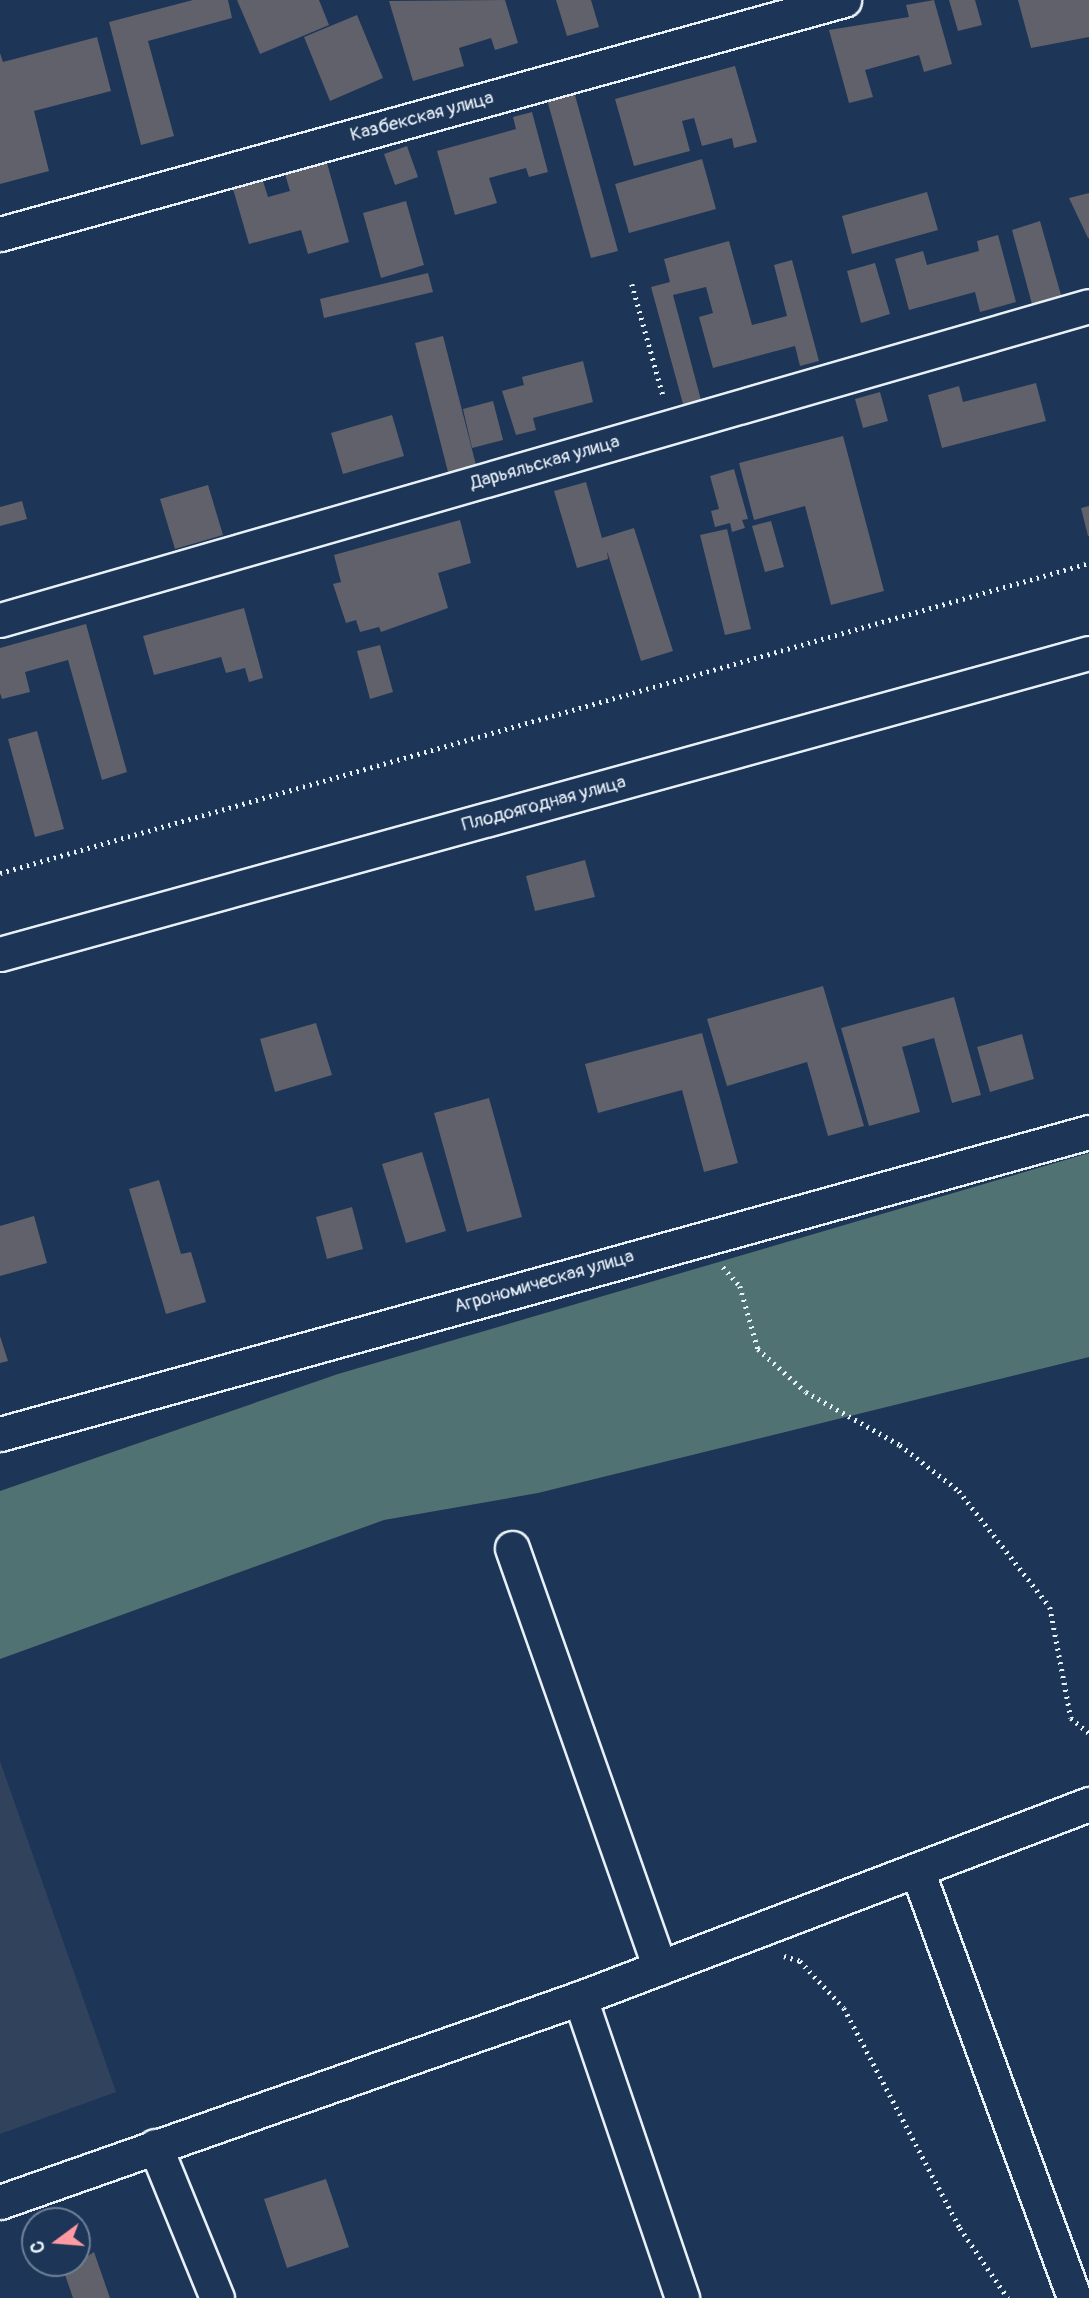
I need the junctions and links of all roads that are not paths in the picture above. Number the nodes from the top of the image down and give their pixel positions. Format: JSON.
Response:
{"nodes":[{"id":1,"x":844,"y":0,"type":"edge"},
{"id":2,"x":0,"y":234,"type":"edge"},
{"id":3,"x":1089,"y":306,"type":"edge"},
{"id":4,"x":0,"y":621,"type":"edge"},
{"id":5,"x":1089,"y":653,"type":"edge"},
{"id":6,"x":0,"y":954,"type":"edge"},
{"id":7,"x":1089,"y":1132,"type":"edge"},
{"id":8,"x":0,"y":1434,"type":"edge"},
{"id":9,"x":512,"y":1548,"type":"dead end"},
{"id":10,"x":1089,"y":1804,"type":"edge"},
{"id":11,"x":918,"y":1873,"type":"junction"},
{"id":12,"x":660,"y":1968,"type":"junction"},
{"id":13,"x":580,"y":1998,"type":"junction"},
{"id":14,"x":155,"y":2146,"type":"junction"},
{"id":15,"x":0,"y":2202,"type":"edge"},
{"id":16,"x":217,"y":2298,"type":"edge"},
{"id":17,"x":682,"y":2298,"type":"edge"},
{"id":18,"x":1074,"y":2298,"type":"edge"}],
"edges":[{"from":1,"to":2,"type":"street","name":"Казбекская улица"},
{"from":3,"to":4,"type":"street","name":"Дарьяльская улица"},
{"from":5,"to":6,"type":"street","name":"Плодоягодная улица"},
{"from":7,"to":8,"type":"street","name":"Агрономическая улица"},
{"from":9,"to":12,"type":"street"},
{"from":10,"to":11,"type":"street"},
{"from":11,"to":12,"type":"street"},
{"from":11,"to":18,"type":"street"},
{"from":12,"to":13,"type":"street"},
{"from":13,"to":14,"type":"street"},
{"from":13,"to":17,"type":"street"},
{"from":14,"to":15,"type":"street"},
{"from":14,"to":16,"type":"street"}]}
